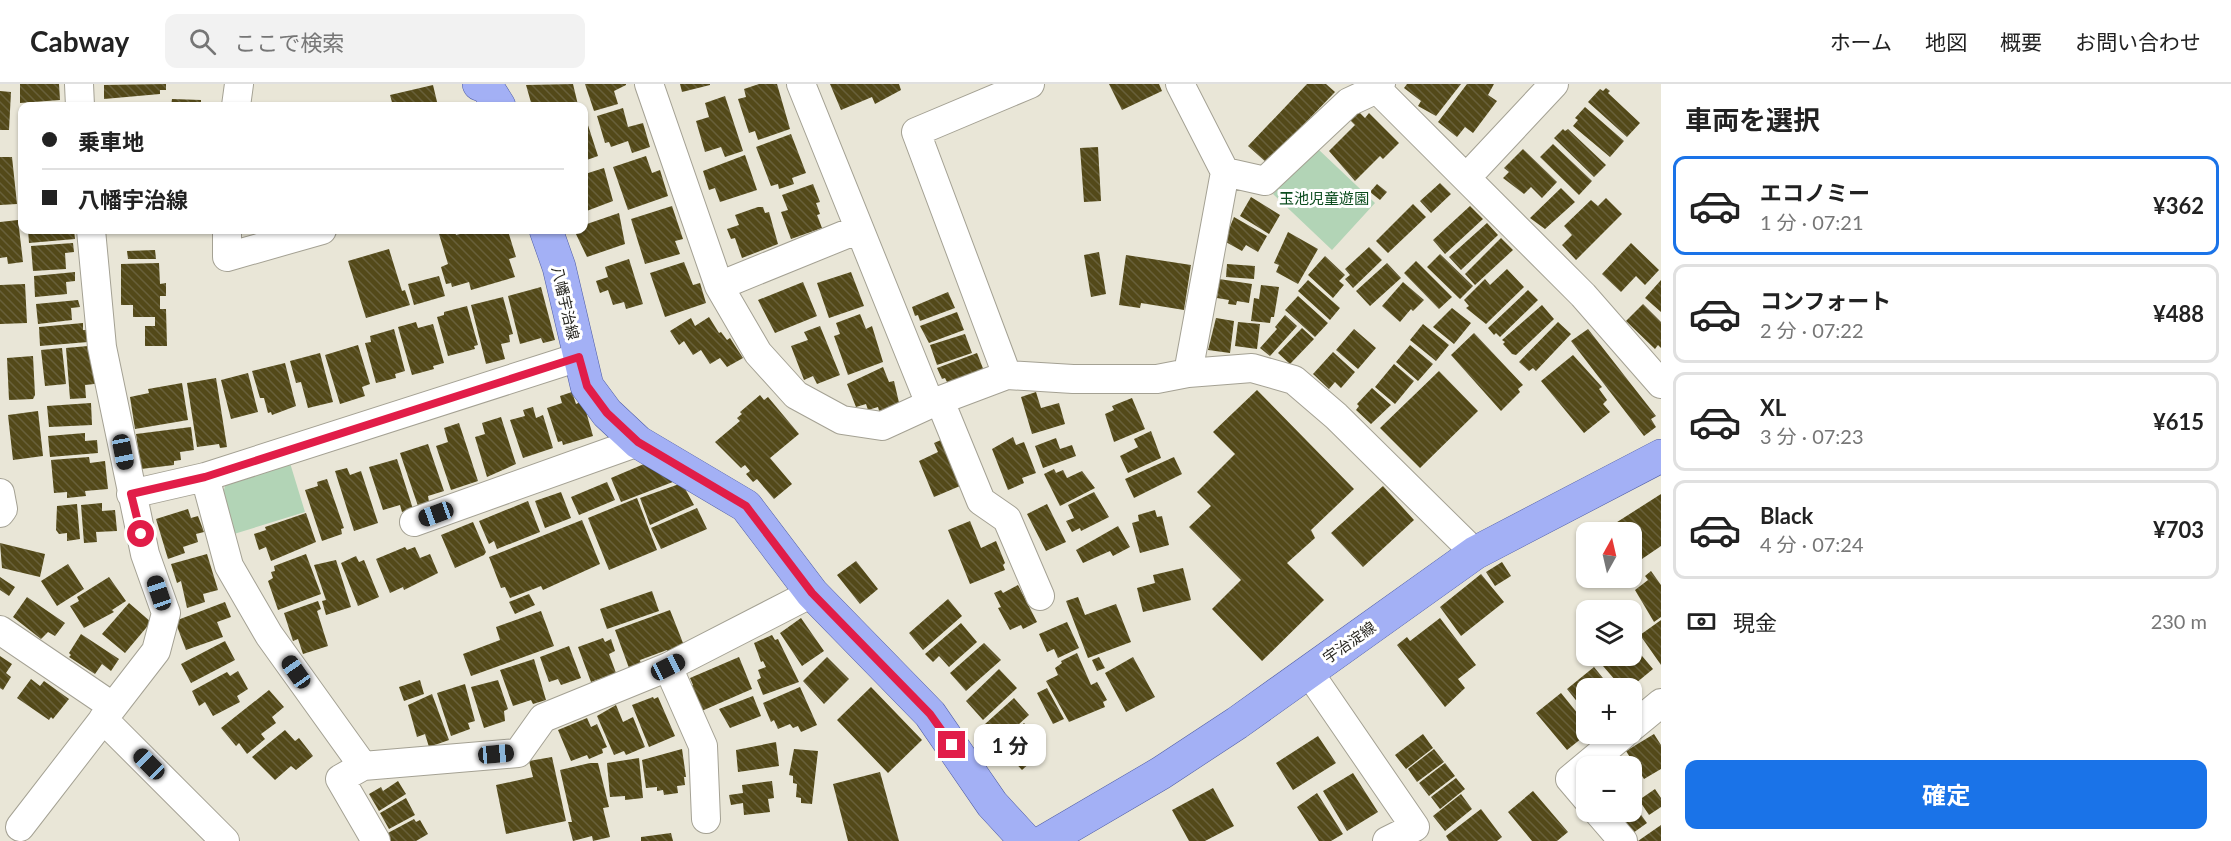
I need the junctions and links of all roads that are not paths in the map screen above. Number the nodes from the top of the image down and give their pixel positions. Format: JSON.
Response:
{"nodes":[{"id":1,"x":79,"y":84,"type":"edge"},
{"id":2,"x":239,"y":84,"type":"edge"},
{"id":3,"x":649,"y":84,"type":"edge"},
{"id":4,"x":801,"y":84,"type":"edge"},
{"id":5,"x":1030,"y":84,"type":"edge"},
{"id":6,"x":1180,"y":84,"type":"edge"},
{"id":7,"x":1554,"y":84,"type":"edge"},
{"id":8,"x":1379,"y":86,"type":"edge"},
{"id":9,"x":80,"y":102,"type":"edge"},
{"id":10,"x":237,"y":102,"type":"edge"},
{"id":11,"x":1225,"y":172,"type":"junction"},
{"id":12,"x":1467,"y":177,"type":"junction"},
{"id":13,"x":859,"y":229,"type":"junction"},
{"id":14,"x":91,"y":234,"type":"edge"},
{"id":15,"x":227,"y":234,"type":"edge"},
{"id":16,"x":308,"y":234,"type":"edge"},
{"id":17,"x":547,"y":234,"type":"edge"},
{"id":18,"x":719,"y":286,"type":"junction"},
{"id":19,"x":579,"y":357,"type":"junction"},
{"id":20,"x":1188,"y":373,"type":"junction"},
{"id":21,"x":1007,"y":375,"type":"junction"},
{"id":22,"x":1661,"y":384,"type":"edge"},
{"id":23,"x":935,"y":402,"type":"junction"},
{"id":24,"x":638,"y":442,"type":"junction"},
{"id":25,"x":1661,"y":456,"type":"edge"},
{"id":26,"x":205,"y":477,"type":"junction"},
{"id":27,"x":0,"y":493,"type":"edge"},
{"id":28,"x":131,"y":494,"type":"junction"},
{"id":29,"x":0,"y":513,"type":"edge"},
{"id":30,"x":414,"y":522,"type":"dead end"},
{"id":31,"x":1475,"y":553,"type":"junction"},
{"id":32,"x":812,"y":593,"type":"junction"},
{"id":33,"x":1040,"y":596,"type":"dead end"},
{"id":34,"x":0,"y":630,"type":"edge"},
{"id":35,"x":668,"y":667,"type":"junction"},
{"id":36,"x":1308,"y":671,"type":"junction"},
{"id":37,"x":1661,"y":703,"type":"edge"},
{"id":38,"x":108,"y":712,"type":"junction"},
{"id":39,"x":1642,"y":719,"type":"edge"},
{"id":40,"x":1612,"y":744,"type":"edge"},
{"id":41,"x":1598,"y":756,"type":"edge"},
{"id":42,"x":363,"y":766,"type":"junction"},
{"id":43,"x":1576,"y":774,"type":"edge"},
{"id":44,"x":1576,"y":786,"type":"edge"},
{"id":45,"x":706,"y":819,"type":"dead end"},
{"id":46,"x":1607,"y":822,"type":"edge"},
{"id":47,"x":17,"y":828,"type":"edge"},
{"id":48,"x":225,"y":841,"type":"edge"},
{"id":49,"x":376,"y":841,"type":"edge"},
{"id":50,"x":1026,"y":841,"type":"edge"},
{"id":51,"x":1045,"y":841,"type":"edge"},
{"id":52,"x":1387,"y":841,"type":"edge"},
{"id":53,"x":1623,"y":841,"type":"edge"}],
"edges":[{"from":1,"to":9,"type":"street"},
{"from":2,"to":10,"type":"street"},
{"from":3,"to":18,"type":"street"},
{"from":4,"to":13,"type":"street"},
{"from":5,"to":21,"type":"street"},
{"from":6,"to":11,"type":"street"},
{"from":7,"to":12,"type":"street"},
{"from":8,"to":11,"type":"street"},
{"from":8,"to":12,"type":"street"},
{"from":11,"to":20,"type":"street"},
{"from":12,"to":22,"type":"street"},
{"from":13,"to":18,"type":"street"},
{"from":13,"to":23,"type":"street"},
{"from":14,"to":28,"type":"street"},
{"from":15,"to":16,"type":"street"},
{"from":17,"to":19,"type":"main road","name":"八幡宇治線"},
{"from":18,"to":23,"type":"street"},
{"from":19,"to":24,"type":"main road","name":"八幡宇治線"},
{"from":19,"to":26,"type":"street"},
{"from":20,"to":21,"type":"street"},
{"from":20,"to":31,"type":"street"},
{"from":21,"to":23,"type":"street"},
{"from":23,"to":33,"type":"street"},
{"from":24,"to":30,"type":"street"},
{"from":24,"to":32,"type":"main road","name":"八幡宇治線"},
{"from":25,"to":31,"type":"main road","name":"宇治淀線"},
{"from":26,"to":28,"type":"street"},
{"from":26,"to":42,"type":"street"},
{"from":27,"to":29,"type":"street"},
{"from":28,"to":38,"type":"street"},
{"from":31,"to":36,"type":"main road","name":"宇治淀線"},
{"from":32,"to":35,"type":"street"},
{"from":32,"to":50,"type":"main road","name":"八幡宇治線"},
{"from":34,"to":38,"type":"street"},
{"from":35,"to":42,"type":"street"},
{"from":35,"to":45,"type":"street"},
{"from":36,"to":51,"type":"main road","name":"宇治淀線"},
{"from":36,"to":52,"type":"street"},
{"from":37,"to":39,"type":"street"},
{"from":38,"to":47,"type":"street"},
{"from":38,"to":48,"type":"street"},
{"from":40,"to":41,"type":"street"},
{"from":42,"to":49,"type":"street"},
{"from":43,"to":44,"type":"street"},
{"from":46,"to":53,"type":"street"}]}
